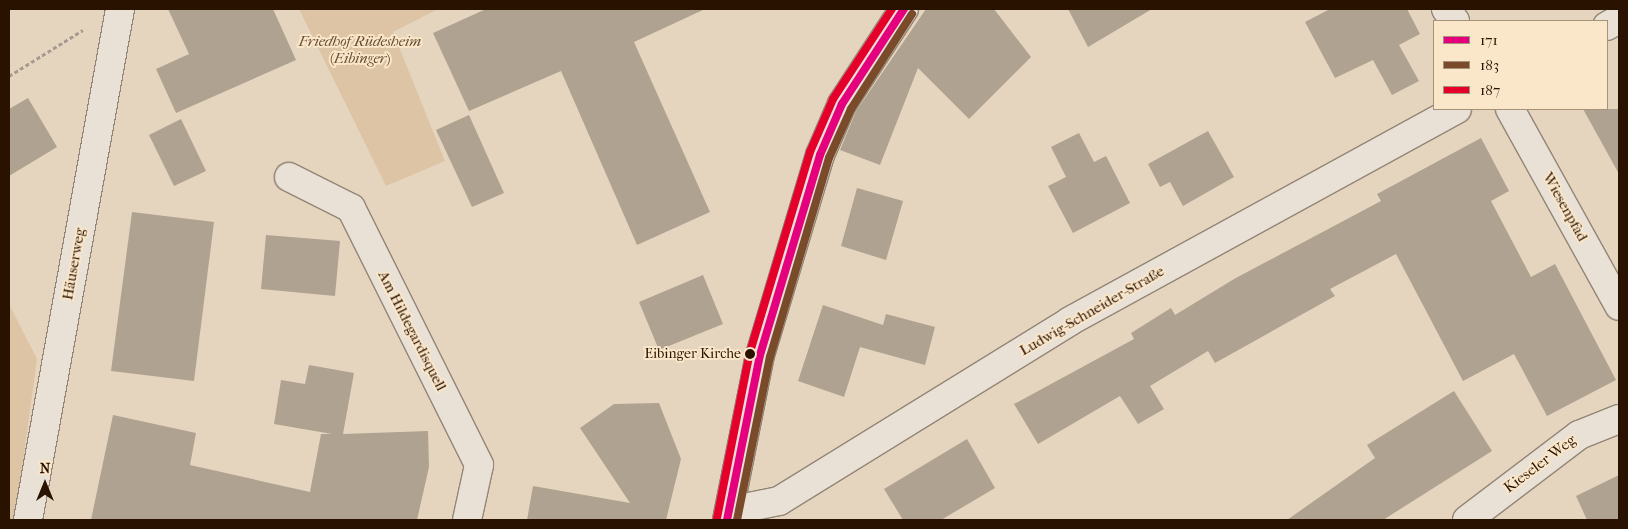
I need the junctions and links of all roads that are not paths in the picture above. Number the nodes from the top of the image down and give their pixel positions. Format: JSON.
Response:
{"nodes":[{"id":1,"x":120,"y":9,"type":"edge"},
{"id":2,"x":904,"y":9,"type":"edge"},
{"id":3,"x":1446,"y":9,"type":"edge"},
{"id":4,"x":1619,"y":19,"type":"edge"},
{"id":5,"x":1453,"y":20,"type":"edge"},
{"id":6,"x":1608,"y":25,"type":"edge"},
{"id":7,"x":1455,"y":110,"type":"edge"},
{"id":8,"x":1511,"y":110,"type":"edge"},
{"id":9,"x":289,"y":178,"type":"dead end"},
{"id":10,"x":1619,"y":306,"type":"edge"},
{"id":11,"x":1619,"y":418,"type":"edge"},
{"id":12,"x":728,"y":515,"type":"edge"},
{"id":13,"x":28,"y":520,"type":"edge"},
{"id":14,"x":467,"y":520,"type":"edge"},
{"id":15,"x":1467,"y":520,"type":"edge"}],
"edges":[{"from":1,"to":13,"type":"street","name":"Häuserweg"},
{"from":2,"to":12,"type":"street"},
{"from":3,"to":5,"type":"street"},
{"from":4,"to":6,"type":"street"},
{"from":7,"to":12,"type":"street","name":"Ludwig-Schneider-Straße"},
{"from":8,"to":10,"type":"street","name":"Wiesenpfad"},
{"from":9,"to":14,"type":"street","name":"Am Hildegardisquell"},
{"from":11,"to":15,"type":"street","name":"Kieseler Weg"}]}
